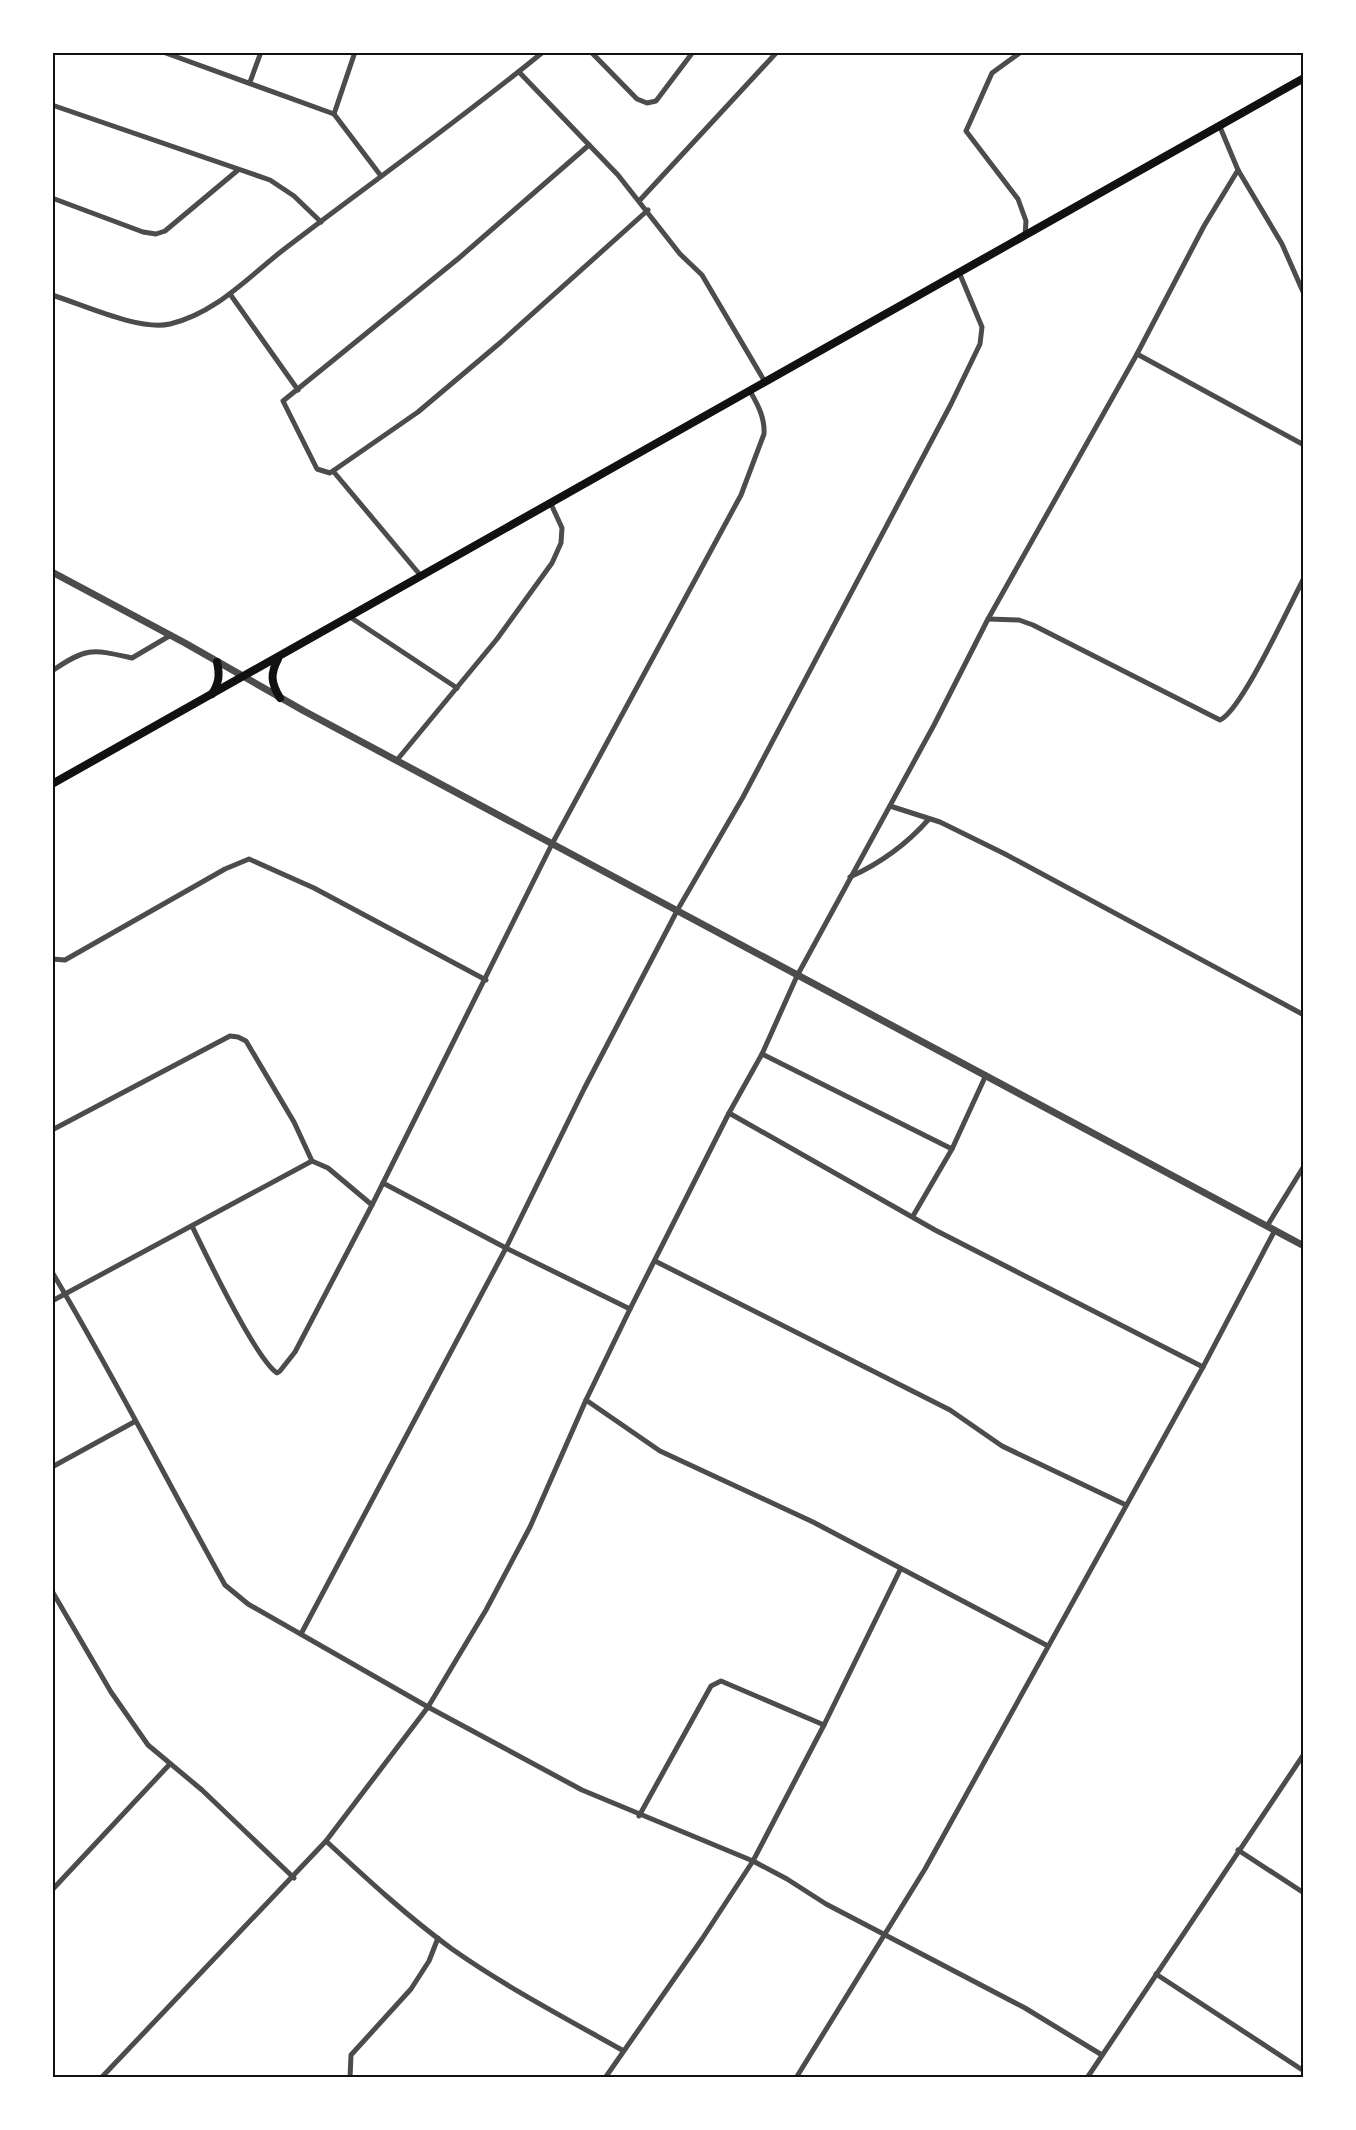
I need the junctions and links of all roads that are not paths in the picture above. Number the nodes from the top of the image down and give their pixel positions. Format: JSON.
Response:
{"nodes":[{"id":1,"x":162,"y":52,"type":"edge"},
{"id":2,"x":261,"y":52,"type":"edge"},
{"id":3,"x":355,"y":52,"type":"edge"},
{"id":4,"x":543,"y":52,"type":"edge"},
{"id":5,"x":591,"y":52,"type":"edge"},
{"id":6,"x":693,"y":52,"type":"edge"},
{"id":7,"x":777,"y":52,"type":"edge"},
{"id":8,"x":1021,"y":52,"type":"edge"},
{"id":9,"x":519,"y":72,"type":"junction"},
{"id":10,"x":1304,"y":78,"type":"edge"},
{"id":11,"x":250,"y":82,"type":"junction"},
{"id":12,"x":52,"y":105,"type":"edge"},
{"id":13,"x":334,"y":114,"type":"junction"},
{"id":14,"x":1220,"y":127,"type":"junction"},
{"id":15,"x":589,"y":145,"type":"junction"},
{"id":16,"x":238,"y":170,"type":"junction"},
{"id":17,"x":1238,"y":170,"type":"junction"},
{"id":18,"x":381,"y":176,"type":"junction"},
{"id":19,"x":52,"y":198,"type":"edge"},
{"id":20,"x":640,"y":200,"type":"junction"},
{"id":21,"x":648,"y":210,"type":"junction"},
{"id":22,"x":321,"y":222,"type":"junction"},
{"id":23,"x":1025,"y":236,"type":"junction"},
{"id":24,"x":959,"y":272,"type":"junction"},
{"id":25,"x":230,"y":294,"type":"junction"},
{"id":26,"x":1304,"y":294,"type":"edge"},
{"id":27,"x":52,"y":295,"type":"edge"},
{"id":28,"x":1137,"y":354,"type":"junction"},
{"id":29,"x":765,"y":382,"type":"junction"},
{"id":30,"x":298,"y":390,"type":"junction"},
{"id":31,"x":750,"y":391,"type":"junction"},
{"id":32,"x":1304,"y":445,"type":"edge"},
{"id":33,"x":333,"y":471,"type":"junction"},
{"id":34,"x":551,"y":504,"type":"junction"},
{"id":35,"x":52,"y":572,"type":"edge"},
{"id":36,"x":421,"y":576,"type":"junction"},
{"id":37,"x":1304,"y":578,"type":"edge"},
{"id":38,"x":350,"y":617,"type":"junction"},
{"id":39,"x":988,"y":619,"type":"junction"},
{"id":40,"x":171,"y":635,"type":"junction"},
{"id":41,"x":278,"y":658,"type":"junction"},
{"id":42,"x":217,"y":662,"type":"junction"},
{"id":43,"x":52,"y":671,"type":"edge"},
{"id":44,"x":244,"y":677,"type":"junction"},
{"id":45,"x":457,"y":688,"type":"junction"},
{"id":46,"x":211,"y":695,"type":"junction"},
{"id":47,"x":280,"y":698,"type":"junction"},
{"id":48,"x":397,"y":760,"type":"junction"},
{"id":49,"x":52,"y":784,"type":"edge"},
{"id":50,"x":890,"y":806,"type":"junction"},
{"id":51,"x":929,"y":819,"type":"junction"},
{"id":52,"x":552,"y":844,"type":"junction"},
{"id":53,"x":850,"y":878,"type":"junction"},
{"id":54,"x":678,"y":909,"type":"junction"},
{"id":55,"x":52,"y":959,"type":"edge"},
{"id":56,"x":797,"y":976,"type":"junction"},
{"id":57,"x":486,"y":980,"type":"junction"},
{"id":58,"x":1304,"y":1015,"type":"edge"},
{"id":59,"x":762,"y":1053,"type":"junction"},
{"id":60,"x":986,"y":1075,"type":"junction"},
{"id":61,"x":729,"y":1113,"type":"junction"},
{"id":62,"x":52,"y":1130,"type":"edge"},
{"id":63,"x":952,"y":1149,"type":"junction"},
{"id":64,"x":312,"y":1161,"type":"junction"},
{"id":65,"x":1304,"y":1166,"type":"edge"},
{"id":66,"x":383,"y":1183,"type":"junction"},
{"id":67,"x":372,"y":1205,"type":"junction"},
{"id":68,"x":913,"y":1216,"type":"junction"},
{"id":69,"x":192,"y":1226,"type":"junction"},
{"id":70,"x":1271,"y":1228,"type":"junction"},
{"id":71,"x":1304,"y":1246,"type":"edge"},
{"id":72,"x":506,"y":1248,"type":"junction"},
{"id":73,"x":654,"y":1261,"type":"junction"},
{"id":74,"x":52,"y":1272,"type":"edge"},
{"id":75,"x":66,"y":1294,"type":"junction"},
{"id":76,"x":52,"y":1301,"type":"edge"},
{"id":77,"x":630,"y":1310,"type":"junction"},
{"id":78,"x":1203,"y":1367,"type":"junction"},
{"id":79,"x":586,"y":1400,"type":"junction"},
{"id":80,"x":134,"y":1422,"type":"junction"},
{"id":81,"x":52,"y":1467,"type":"edge"},
{"id":82,"x":1126,"y":1505,"type":"junction"},
{"id":83,"x":900,"y":1570,"type":"junction"},
{"id":84,"x":52,"y":1590,"type":"edge"},
{"id":85,"x":302,"y":1634,"type":"junction"},
{"id":86,"x":1048,"y":1646,"type":"junction"},
{"id":87,"x":428,"y":1707,"type":"junction"},
{"id":88,"x":824,"y":1725,"type":"junction"},
{"id":89,"x":1304,"y":1754,"type":"edge"},
{"id":90,"x":169,"y":1765,"type":"junction"},
{"id":91,"x":639,"y":1816,"type":"junction"},
{"id":92,"x":326,"y":1841,"type":"junction"},
{"id":93,"x":1238,"y":1850,"type":"junction"},
{"id":94,"x":753,"y":1862,"type":"junction"},
{"id":95,"x":294,"y":1878,"type":"junction"},
{"id":96,"x":52,"y":1890,"type":"edge"},
{"id":97,"x":1304,"y":1893,"type":"edge"},
{"id":98,"x":885,"y":1935,"type":"junction"},
{"id":99,"x":438,"y":1938,"type":"junction"},
{"id":100,"x":1156,"y":1974,"type":"junction"},
{"id":101,"x":622,"y":2050,"type":"junction"},
{"id":102,"x":1102,"y":2055,"type":"junction"},
{"id":103,"x":1304,"y":2071,"type":"edge"},
{"id":104,"x":106,"y":2072,"type":"junction"},
{"id":105,"x":101,"y":2078,"type":"edge"},
{"id":106,"x":112,"y":2078,"type":"edge"},
{"id":107,"x":350,"y":2078,"type":"edge"},
{"id":108,"x":605,"y":2078,"type":"edge"},
{"id":109,"x":796,"y":2078,"type":"edge"},
{"id":110,"x":1087,"y":2078,"type":"edge"}],
"edges":[{"from":1,"to":11,"type":"street"},
{"from":2,"to":11,"type":"street"},
{"from":3,"to":13,"type":"street"},
{"from":4,"to":9,"type":"street"},
{"from":5,"to":6,"type":"street"},
{"from":7,"to":20,"type":"street"},
{"from":8,"to":23,"type":"street"},
{"from":9,"to":15,"type":"street"},
{"from":9,"to":18,"type":"street"},
{"from":10,"to":14,"type":"main road"},
{"from":11,"to":13,"type":"street"},
{"from":12,"to":16,"type":"street"},
{"from":13,"to":18,"type":"street"},
{"from":14,"to":17,"type":"street"},
{"from":14,"to":23,"type":"main road"},
{"from":15,"to":20,"type":"street"},
{"from":15,"to":30,"type":"street"},
{"from":16,"to":19,"type":"street"},
{"from":16,"to":22,"type":"street"},
{"from":17,"to":26,"type":"street"},
{"from":17,"to":28,"type":"street"},
{"from":18,"to":22,"type":"street"},
{"from":20,"to":21,"type":"street"},
{"from":21,"to":29,"type":"street"},
{"from":21,"to":33,"type":"street"},
{"from":22,"to":25,"type":"street"},
{"from":23,"to":24,"type":"main road"},
{"from":24,"to":29,"type":"main road"},
{"from":24,"to":54,"type":"street"},
{"from":25,"to":27,"type":"street"},
{"from":25,"to":30,"type":"street"},
{"from":28,"to":32,"type":"street"},
{"from":28,"to":39,"type":"street"},
{"from":29,"to":31,"type":"main road"},
{"from":30,"to":33,"type":"street"},
{"from":31,"to":34,"type":"main road"},
{"from":31,"to":52,"type":"street"},
{"from":33,"to":36,"type":"street"},
{"from":34,"to":36,"type":"main road"},
{"from":34,"to":45,"type":"street"},
{"from":35,"to":40,"type":"street"},
{"from":36,"to":38,"type":"main road"},
{"from":37,"to":39,"type":"street"},
{"from":38,"to":41,"type":"main road"},
{"from":38,"to":45,"type":"street"},
{"from":39,"to":50,"type":"street"},
{"from":40,"to":42,"type":"street"},
{"from":40,"to":43,"type":"street"},
{"from":41,"to":44,"type":"main road"},
{"from":41,"to":47,"type":"main road"},
{"from":42,"to":44,"type":"street"},
{"from":42,"to":46,"type":"main road"},
{"from":44,"to":46,"type":"main road"},
{"from":44,"to":47,"type":"street"},
{"from":45,"to":48,"type":"street"},
{"from":46,"to":49,"type":"main road"},
{"from":47,"to":48,"type":"street"},
{"from":48,"to":52,"type":"street"},
{"from":50,"to":51,"type":"street"},
{"from":50,"to":53,"type":"street"},
{"from":51,"to":53,"type":"street"},
{"from":51,"to":58,"type":"street"},
{"from":52,"to":54,"type":"street"},
{"from":52,"to":57,"type":"street"},
{"from":53,"to":56,"type":"street"},
{"from":54,"to":56,"type":"street"},
{"from":54,"to":72,"type":"street"},
{"from":55,"to":57,"type":"street"},
{"from":56,"to":59,"type":"street"},
{"from":56,"to":60,"type":"street"},
{"from":57,"to":66,"type":"street"},
{"from":59,"to":61,"type":"street"},
{"from":59,"to":63,"type":"street"},
{"from":60,"to":63,"type":"street"},
{"from":60,"to":70,"type":"street"},
{"from":61,"to":68,"type":"street"},
{"from":61,"to":73,"type":"street"},
{"from":62,"to":64,"type":"street"},
{"from":63,"to":68,"type":"street"},
{"from":64,"to":67,"type":"street"},
{"from":64,"to":69,"type":"street"},
{"from":65,"to":70,"type":"street"},
{"from":66,"to":67,"type":"street"},
{"from":66,"to":72,"type":"street"},
{"from":67,"to":69,"type":"street"},
{"from":68,"to":78,"type":"street"},
{"from":69,"to":75,"type":"street"},
{"from":70,"to":71,"type":"street"},
{"from":70,"to":78,"type":"street"},
{"from":72,"to":77,"type":"street"},
{"from":72,"to":85,"type":"street"},
{"from":73,"to":77,"type":"street"},
{"from":73,"to":82,"type":"street"},
{"from":74,"to":75,"type":"street"},
{"from":75,"to":76,"type":"street"},
{"from":75,"to":80,"type":"street"},
{"from":77,"to":79,"type":"street"},
{"from":78,"to":82,"type":"street"},
{"from":79,"to":83,"type":"street"},
{"from":79,"to":87,"type":"street"},
{"from":80,"to":81,"type":"street"},
{"from":80,"to":85,"type":"street"},
{"from":82,"to":86,"type":"street"},
{"from":83,"to":86,"type":"street"},
{"from":83,"to":88,"type":"street"},
{"from":84,"to":90,"type":"street"},
{"from":85,"to":87,"type":"street"},
{"from":86,"to":98,"type":"street"},
{"from":87,"to":91,"type":"street"},
{"from":87,"to":92,"type":"street"},
{"from":88,"to":91,"type":"street"},
{"from":88,"to":94,"type":"street"},
{"from":89,"to":93,"type":"street"},
{"from":90,"to":95,"type":"street"},
{"from":90,"to":96,"type":"street"},
{"from":91,"to":94,"type":"street"},
{"from":92,"to":95,"type":"street"},
{"from":92,"to":99,"type":"street"},
{"from":93,"to":97,"type":"street"},
{"from":93,"to":100,"type":"street"},
{"from":94,"to":98,"type":"street"},
{"from":94,"to":101,"type":"street"},
{"from":95,"to":104,"type":"street"},
{"from":98,"to":102,"type":"street"},
{"from":98,"to":109,"type":"street"},
{"from":99,"to":101,"type":"street"},
{"from":99,"to":107,"type":"street"},
{"from":100,"to":102,"type":"street"},
{"from":100,"to":103,"type":"street"},
{"from":101,"to":108,"type":"street"},
{"from":102,"to":110,"type":"street"},
{"from":104,"to":105,"type":"street"},
{"from":104,"to":106,"type":"street"}]}
